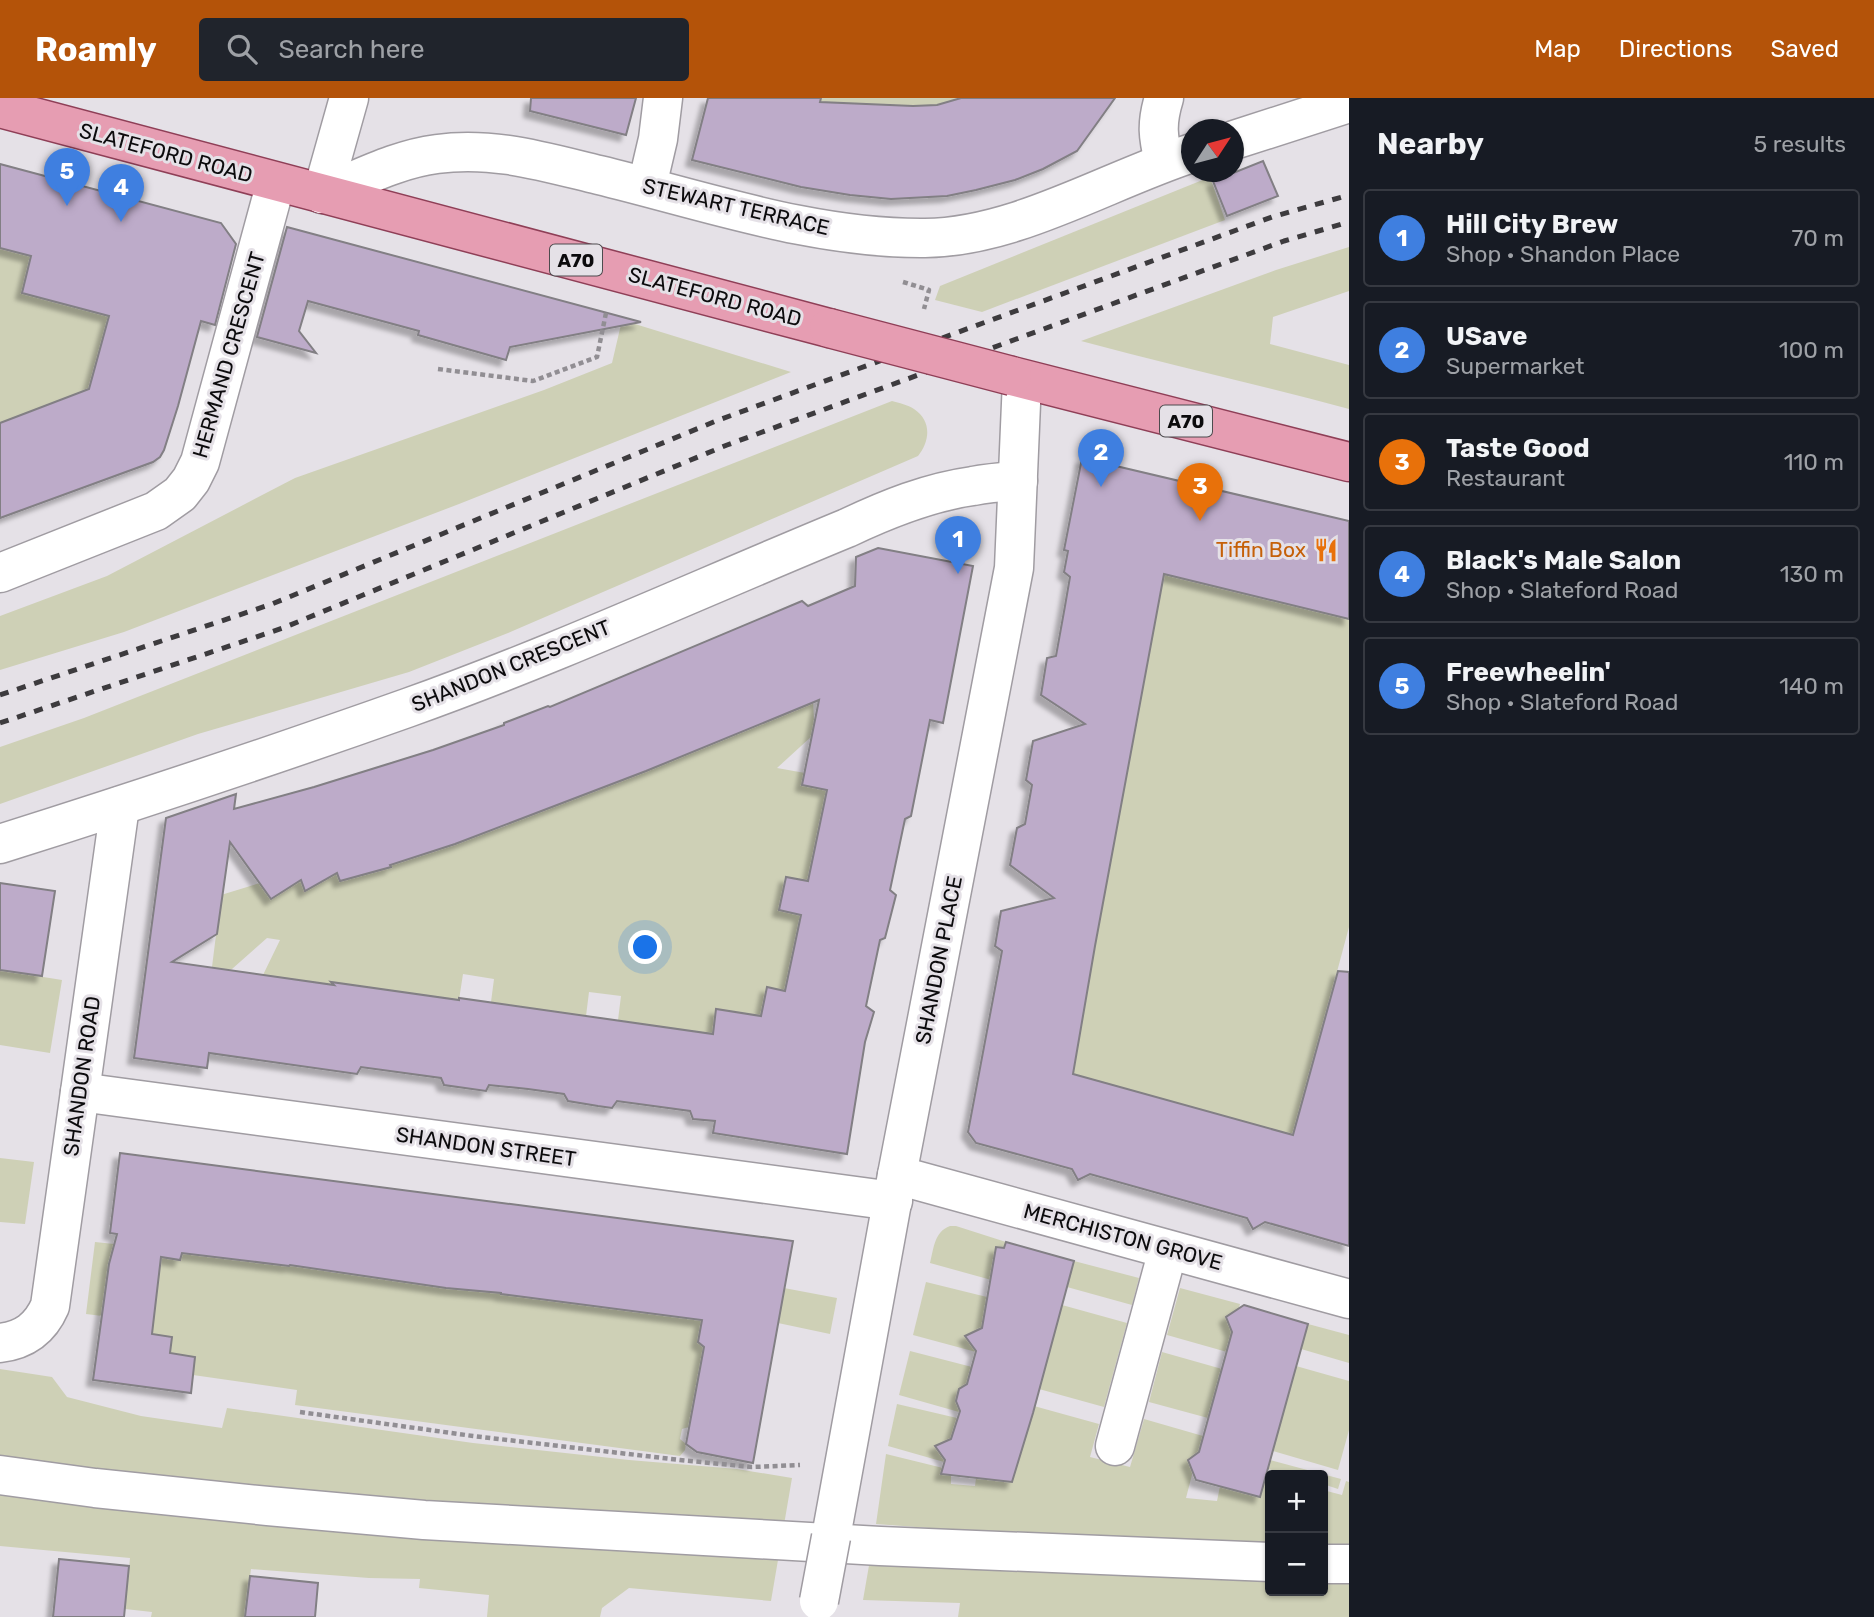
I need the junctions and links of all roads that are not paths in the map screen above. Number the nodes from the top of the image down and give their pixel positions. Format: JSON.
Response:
{"nodes":[{"id":1,"x":349,"y":98,"type":"edge"},
{"id":2,"x":663,"y":98,"type":"edge"},
{"id":3,"x":1164,"y":98,"type":"edge"},
{"id":4,"x":1349,"y":103,"type":"edge"},
{"id":5,"x":0,"y":108,"type":"edge"},
{"id":6,"x":1244,"y":137,"type":"edge"},
{"id":7,"x":1178,"y":158,"type":"edge"},
{"id":8,"x":276,"y":182,"type":"junction"},
{"id":9,"x":647,"y":186,"type":"junction"},
{"id":10,"x":322,"y":194,"type":"junction"},
{"id":11,"x":1017,"y":378,"type":"junction"},
{"id":12,"x":1349,"y":462,"type":"edge"},
{"id":13,"x":1018,"y":481,"type":"junction"},
{"id":14,"x":0,"y":573,"type":"edge"},
{"id":15,"x":120,"y":806,"type":"junction"},
{"id":16,"x":0,"y":844,"type":"edge"},
{"id":17,"x":80,"y":1092,"type":"junction"},
{"id":18,"x":895,"y":1188,"type":"junction"},
{"id":19,"x":1168,"y":1250,"type":"junction"},
{"id":20,"x":1349,"y":1299,"type":"edge"},
{"id":21,"x":13,"y":1340,"type":"edge"},
{"id":22,"x":1115,"y":1446,"type":"dead end"},
{"id":23,"x":0,"y":1475,"type":"edge"},
{"id":24,"x":1265,"y":1562,"type":"edge"},
{"id":25,"x":1328,"y":1564,"type":"edge"},
{"id":26,"x":1349,"y":1564,"type":"edge"},
{"id":27,"x":818,"y":1609,"type":"edge"}],
"edges":[{"from":1,"to":10,"type":"street"},
{"from":2,"to":9,"type":"street"},
{"from":3,"to":7,"type":"street","name":"STEWART TERRACE"},
{"from":4,"to":6,"type":"street"},
{"from":5,"to":8,"type":"main road","name":"SLATEFORD ROAD","number":"A70"},
{"from":7,"to":9,"type":"street","name":"STEWART TERRACE"},
{"from":8,"to":10,"type":"main road","name":"SLATEFORD ROAD","number":"A70"},
{"from":8,"to":14,"type":"street","name":"HERMAND CRESCENT"},
{"from":9,"to":10,"type":"street","name":"STEWART TERRACE"},
{"from":10,"to":11,"type":"main road","name":"SLATEFORD ROAD","number":"A70","bridge":true},
{"from":11,"to":12,"type":"main road","name":"SLATEFORD ROAD","number":"A70"},
{"from":11,"to":13,"type":"street","name":"SHANDON PLACE"},
{"from":13,"to":15,"type":"street","name":"SHANDON CRESCENT"},
{"from":13,"to":18,"type":"street","name":"SHANDON PLACE"},
{"from":15,"to":16,"type":"street","name":"SHANDON CRESCENT"},
{"from":15,"to":17,"type":"street","name":"SHANDON ROAD"},
{"from":17,"to":18,"type":"street","name":"SHANDON STREET"},
{"from":17,"to":21,"type":"street","name":"SHANDON ROAD"},
{"from":18,"to":19,"type":"street","name":"MERCHISTON GROVE"},
{"from":18,"to":27,"type":"street","name":"SHANDON PLACE","bridge":true},
{"from":19,"to":20,"type":"street","name":"MERCHISTON GROVE"},
{"from":19,"to":22,"type":"street"},
{"from":23,"to":24,"type":"street"},
{"from":25,"to":26,"type":"street"}]}
